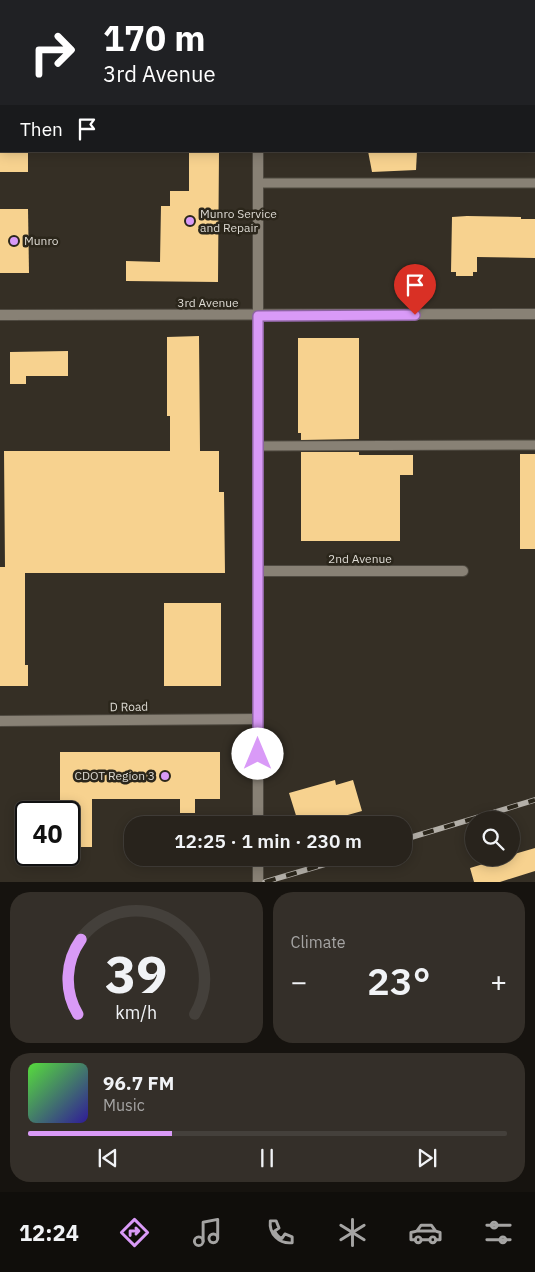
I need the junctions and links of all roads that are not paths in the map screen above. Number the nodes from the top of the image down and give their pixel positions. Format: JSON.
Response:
{"nodes":[{"id":1,"x":258,"y":152,"type":"edge"},
{"id":2,"x":258,"y":183,"type":"junction"},
{"id":3,"x":535,"y":183,"type":"edge"},
{"id":4,"x":535,"y":314,"type":"edge"},
{"id":5,"x":0,"y":315,"type":"edge"},
{"id":6,"x":258,"y":316,"type":"junction"},
{"id":7,"x":535,"y":445,"type":"edge"},
{"id":8,"x":258,"y":446,"type":"junction"},
{"id":9,"x":258,"y":571,"type":"junction"},
{"id":10,"x":463,"y":571,"type":"dead end"},
{"id":11,"x":258,"y":719,"type":"junction"},
{"id":12,"x":0,"y":721,"type":"edge"},
{"id":13,"x":258,"y":816,"type":"edge"},
{"id":14,"x":258,"y":866,"type":"edge"},
{"id":15,"x":258,"y":882,"type":"edge"}],
"edges":[{"from":1,"to":2,"type":"street"},
{"from":2,"to":3,"type":"lane"},
{"from":2,"to":6,"type":"street"},
{"from":4,"to":6,"type":"street","name":"3rd Avenue"},
{"from":5,"to":6,"type":"street","name":"3rd Avenue"},
{"from":6,"to":8,"type":"street"},
{"from":7,"to":8,"type":"lane"},
{"from":8,"to":9,"type":"street"},
{"from":9,"to":10,"type":"street","name":"2nd Avenue"},
{"from":9,"to":11,"type":"street"},
{"from":11,"to":12,"type":"street","name":"D Road"},
{"from":11,"to":13,"type":"street"},
{"from":14,"to":15,"type":"street"}]}
